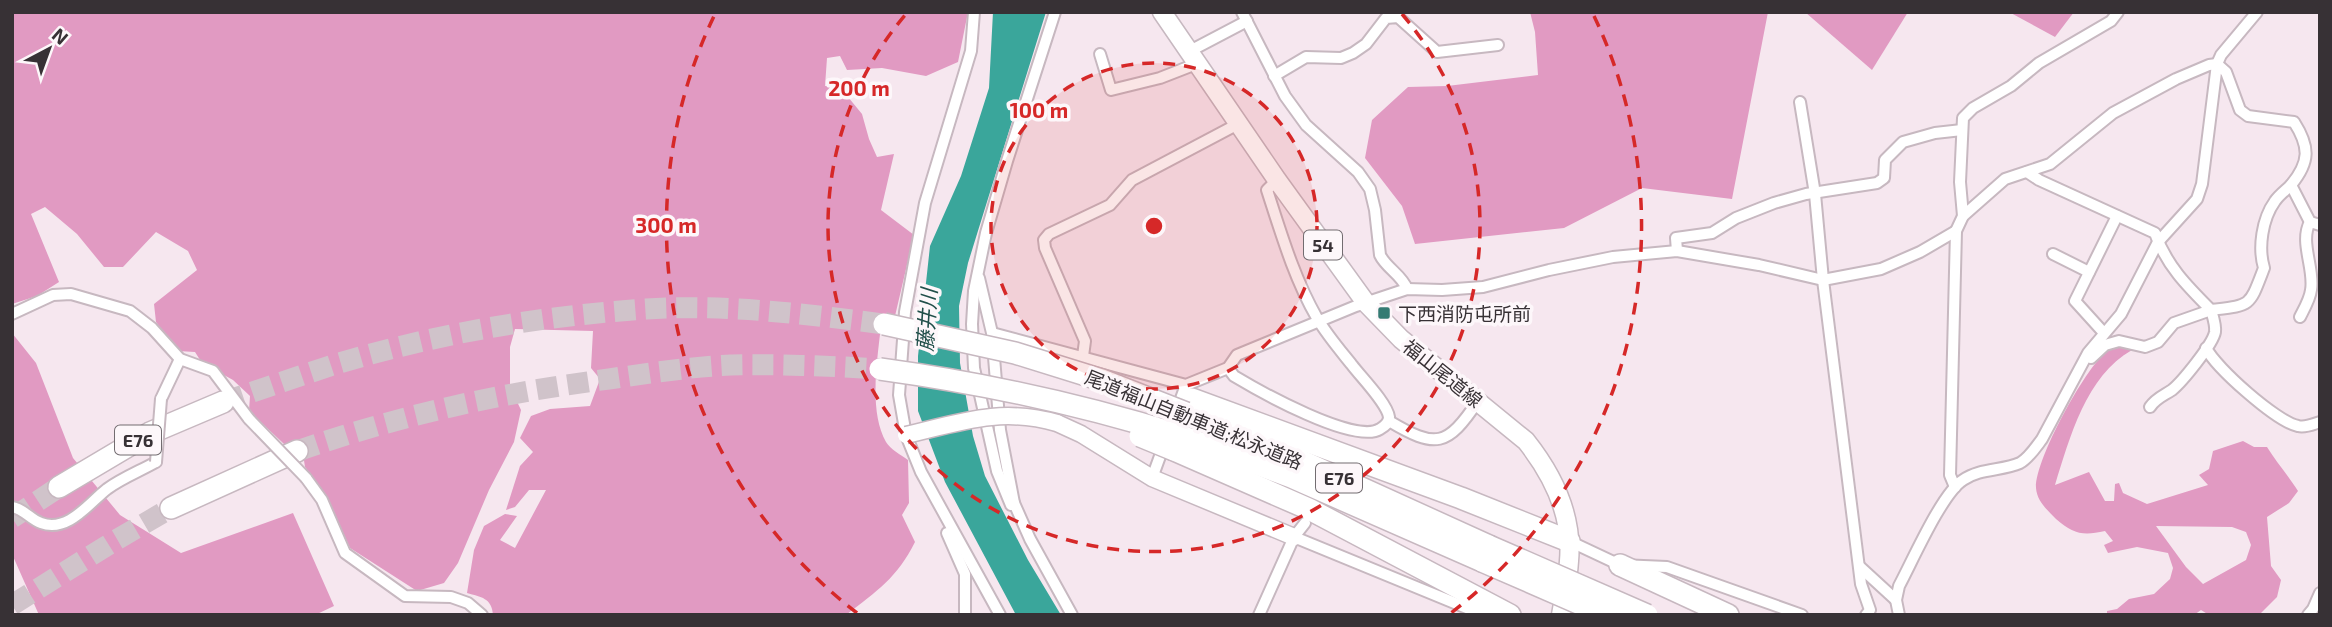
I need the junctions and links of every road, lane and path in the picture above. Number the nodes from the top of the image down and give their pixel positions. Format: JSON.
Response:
{"nodes":[{"id":1,"x":974,"y":12,"type":"edge"},
{"id":2,"x":1055,"y":12,"type":"edge"},
{"id":3,"x":1162,"y":12,"type":"edge"},
{"id":4,"x":2118,"y":12,"type":"edge"},
{"id":5,"x":2257,"y":12,"type":"edge"},
{"id":6,"x":1244,"y":17,"type":"edge"},
{"id":7,"x":2249,"y":17,"type":"edge"},
{"id":8,"x":1498,"y":45,"type":"dead end"},
{"id":9,"x":1100,"y":54,"type":"dead end"},
{"id":10,"x":1192,"y":58,"type":"junction"},
{"id":11,"x":2217,"y":64,"type":"junction"},
{"id":12,"x":1274,"y":76,"type":"junction"},
{"id":13,"x":1800,"y":102,"type":"dead end"},
{"id":14,"x":1238,"y":124,"type":"junction"},
{"id":15,"x":1962,"y":130,"type":"junction"},
{"id":16,"x":2027,"y":172,"type":"junction"},
{"id":17,"x":1278,"y":180,"type":"junction"},
{"id":18,"x":2291,"y":185,"type":"junction"},
{"id":19,"x":1815,"y":194,"type":"junction"},
{"id":20,"x":1963,"y":216,"type":"junction"},
{"id":21,"x":2117,"y":216,"type":"junction"},
{"id":22,"x":2315,"y":224,"type":"edge"},
{"id":23,"x":1956,"y":231,"type":"junction"},
{"id":24,"x":2158,"y":242,"type":"junction"},
{"id":25,"x":1677,"y":251,"type":"junction"},
{"id":26,"x":2053,"y":254,"type":"dead end"},
{"id":27,"x":2089,"y":272,"type":"junction"},
{"id":28,"x":979,"y":277,"type":"junction"},
{"id":29,"x":1823,"y":280,"type":"junction"},
{"id":30,"x":1407,"y":289,"type":"junction"},
{"id":31,"x":1366,"y":303,"type":"junction"},
{"id":32,"x":2211,"y":310,"type":"junction"},
{"id":33,"x":12,"y":314,"type":"edge"},
{"id":34,"x":2300,"y":317,"type":"dead end"},
{"id":35,"x":1318,"y":321,"type":"junction"},
{"id":36,"x":884,"y":324,"type":"tunnel mouth"},
{"id":37,"x":992,"y":333,"type":"junction"},
{"id":38,"x":2104,"y":333,"type":"junction"},
{"id":39,"x":2206,"y":348,"type":"junction"},
{"id":40,"x":1083,"y":356,"type":"junction"},
{"id":41,"x":180,"y":359,"type":"junction"},
{"id":42,"x":2083,"y":362,"type":"junction"},
{"id":43,"x":1228,"y":368,"type":"junction"},
{"id":44,"x":880,"y":369,"type":"tunnel mouth"},
{"id":45,"x":1188,"y":399,"type":"junction"},
{"id":46,"x":1478,"y":401,"type":"junction"},
{"id":47,"x":223,"y":402,"type":"tunnel mouth"},
{"id":48,"x":2150,"y":407,"type":"dead end"},
{"id":49,"x":1389,"y":421,"type":"junction"},
{"id":50,"x":2320,"y":422,"type":"edge"},
{"id":51,"x":1348,"y":429,"type":"junction"},
{"id":52,"x":906,"y":435,"type":"junction"},
{"id":53,"x":1176,"y":442,"type":"junction"},
{"id":54,"x":1343,"y":443,"type":"dead end"},
{"id":55,"x":297,"y":451,"type":"tunnel mouth"},
{"id":56,"x":921,"y":472,"type":"junction"},
{"id":57,"x":1152,"y":478,"type":"junction"},
{"id":58,"x":59,"y":487,"type":"tunnel mouth"},
{"id":59,"x":1955,"y":487,"type":"junction"},
{"id":60,"x":1014,"y":503,"type":"junction"},
{"id":61,"x":12,"y":507,"type":"edge"},
{"id":62,"x":171,"y":508,"type":"tunnel mouth"},
{"id":63,"x":1306,"y":523,"type":"dead end"},
{"id":64,"x":1294,"y":537,"type":"junction"},
{"id":65,"x":1569,"y":541,"type":"junction"},
{"id":66,"x":1486,"y":553,"type":"junction"},
{"id":67,"x":1620,"y":565,"type":"junction"},
{"id":68,"x":1860,"y":567,"type":"junction"},
{"id":69,"x":2320,"y":593,"type":"edge"},
{"id":70,"x":1896,"y":600,"type":"junction"},
{"id":71,"x":482,"y":615,"type":"edge"},
{"id":72,"x":965,"y":615,"type":"edge"},
{"id":73,"x":1000,"y":615,"type":"edge"},
{"id":74,"x":1072,"y":615,"type":"edge"},
{"id":75,"x":1259,"y":615,"type":"edge"},
{"id":76,"x":1484,"y":615,"type":"edge"},
{"id":77,"x":1510,"y":615,"type":"edge"},
{"id":78,"x":1561,"y":615,"type":"edge"},
{"id":79,"x":1606,"y":615,"type":"edge"},
{"id":80,"x":1647,"y":615,"type":"edge"},
{"id":81,"x":1728,"y":615,"type":"edge"},
{"id":82,"x":1802,"y":615,"type":"edge"},
{"id":83,"x":1866,"y":615,"type":"edge"},
{"id":84,"x":1899,"y":615,"type":"edge"},
{"id":85,"x":2308,"y":615,"type":"edge"}],
"edges":[{"from":1,"to":52,"type":"street"},
{"from":2,"to":28,"type":"street"},
{"from":3,"to":10,"type":"main road","name":"福山尾道線","number":"54"},
{"from":4,"to":15,"type":"street"},
{"from":5,"to":7,"type":"street"},
{"from":6,"to":10,"type":"street"},
{"from":6,"to":12,"type":"street"},
{"from":7,"to":11,"type":"street"},
{"from":8,"to":12,"type":"street"},
{"from":9,"to":10,"type":"street"},
{"from":10,"to":14,"type":"main road","name":"福山尾道線","number":"54"},
{"from":11,"to":16,"type":"street"},
{"from":11,"to":18,"type":"street"},
{"from":11,"to":24,"type":"street"},
{"from":12,"to":30,"type":"street"},
{"from":13,"to":19,"type":"street"},
{"from":14,"to":17,"type":"main road","name":"福山尾道線","number":"54"},
{"from":14,"to":40,"type":"street"},
{"from":15,"to":19,"type":"street"},
{"from":15,"to":20,"type":"street"},
{"from":16,"to":20,"type":"street"},
{"from":16,"to":21,"type":"street"},
{"from":17,"to":31,"type":"main road","name":"福山尾道線","number":"54"},
{"from":17,"to":35,"type":"street"},
{"from":18,"to":22,"type":"street"},
{"from":18,"to":32,"type":"street"},
{"from":19,"to":25,"type":"street"},
{"from":19,"to":29,"type":"street"},
{"from":20,"to":23,"type":"street"},
{"from":21,"to":24,"type":"street"},
{"from":21,"to":27,"type":"street"},
{"from":22,"to":34,"type":"street"},
{"from":23,"to":29,"type":"street"},
{"from":23,"to":59,"type":"street"},
{"from":24,"to":32,"type":"street"},
{"from":24,"to":38,"type":"street"},
{"from":25,"to":29,"type":"street"},
{"from":25,"to":30,"type":"street"},
{"from":26,"to":27,"type":"street"},
{"from":27,"to":38,"type":"street"},
{"from":28,"to":37,"type":"street"},
{"from":28,"to":60,"type":"street"},
{"from":29,"to":68,"type":"street"},
{"from":30,"to":31,"type":"street"},
{"from":31,"to":35,"type":"street"},
{"from":31,"to":46,"type":"main road","name":"福山尾道線","number":"54"},
{"from":32,"to":39,"type":"street"},
{"from":32,"to":42,"type":"street"},
{"from":33,"to":41,"type":"street"},
{"from":35,"to":43,"type":"street"},
{"from":35,"to":49,"type":"street"},
{"from":36,"to":45,"type":"highway","name":"尾道福山自動車道;松永道路","number":"E76","bridge":true},
{"from":37,"to":40,"type":"street"},
{"from":37,"to":60,"type":"street"},
{"from":38,"to":42,"type":"street"},
{"from":39,"to":48,"type":"street"},
{"from":39,"to":50,"type":"street"},
{"from":40,"to":45,"type":"street"},
{"from":41,"to":61,"type":"street","bridge":true},
{"from":41,"to":71,"type":"street","bridge":true},
{"from":42,"to":59,"type":"street"},
{"from":43,"to":45,"type":"street"},
{"from":43,"to":51,"type":"street"},
{"from":44,"to":53,"type":"highway","name":"尾道福山自動車道;松永道路","number":"E76","bridge":true},
{"from":45,"to":57,"type":"street"},
{"from":45,"to":65,"type":"highway"},
{"from":45,"to":66,"type":"highway","name":"尾道福山自動車道;松永道路","number":"E76"},
{"from":46,"to":49,"type":"street"},
{"from":46,"to":65,"type":"main road","name":"福山尾道線","number":"54"},
{"from":47,"to":58,"type":"highway","number":"E76"},
{"from":49,"to":51,"type":"street"},
{"from":51,"to":54,"type":"street"},
{"from":52,"to":56,"type":"street"},
{"from":52,"to":57,"type":"street","bridge":true},
{"from":53,"to":66,"type":"highway","name":"尾道福山自動車道;松永道路","number":"E76"},
{"from":53,"to":77,"type":"highway"},
{"from":55,"to":62,"type":"highway"},
{"from":56,"to":72,"type":"street"},
{"from":56,"to":73,"type":"street"},
{"from":57,"to":64,"type":"street"},
{"from":59,"to":70,"type":"street"},
{"from":60,"to":74,"type":"street"},
{"from":63,"to":64,"type":"street"},
{"from":64,"to":75,"type":"street"},
{"from":64,"to":76,"type":"street"},
{"from":65,"to":67,"type":"street"},
{"from":65,"to":78,"type":"main road","name":"福山尾道線","number":"54"},
{"from":66,"to":79,"type":"highway","name":"尾道福山自動車道;松永道路","number":"E76","bridge":true},
{"from":66,"to":80,"type":"highway","name":"尾道福山自動車道;松永道路","number":"E76","bridge":true},
{"from":67,"to":81,"type":"highway"},
{"from":67,"to":82,"type":"street"},
{"from":68,"to":70,"type":"street"},
{"from":68,"to":83,"type":"street"},
{"from":69,"to":85,"type":"street"},
{"from":70,"to":84,"type":"street"}]}
